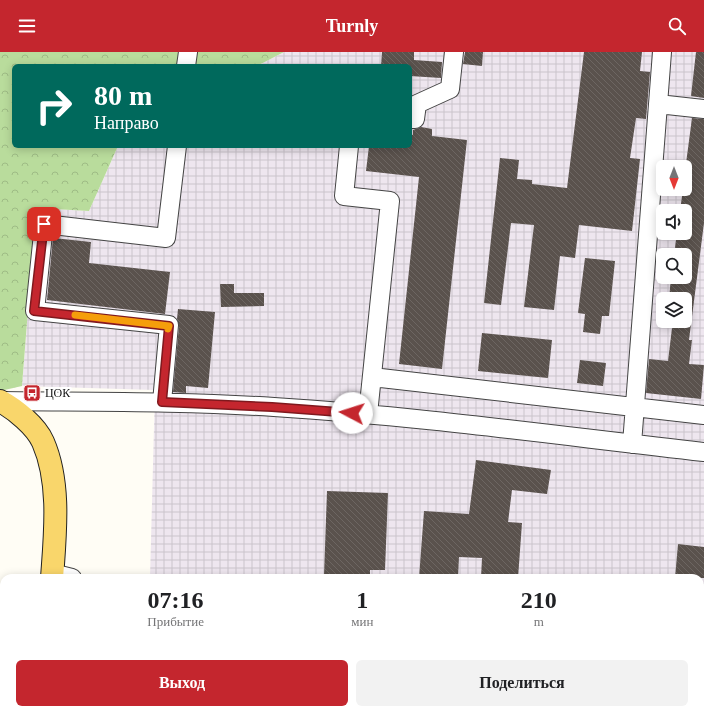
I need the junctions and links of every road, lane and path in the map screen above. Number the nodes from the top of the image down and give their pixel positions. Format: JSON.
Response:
{"nodes":[{"id":1,"x":188,"y":52,"type":"edge"},
{"id":2,"x":454,"y":52,"type":"edge"},
{"id":3,"x":662,"y":52,"type":"edge"},
{"id":4,"x":186,"y":64,"type":"edge"},
{"id":5,"x":658,"y":104,"type":"junction"},
{"id":6,"x":704,"y":110,"type":"edge"},
{"id":7,"x":412,"y":119,"type":"edge"},
{"id":8,"x":177,"y":148,"type":"edge"},
{"id":9,"x":349,"y":148,"type":"edge"},
{"id":10,"x":372,"y":377,"type":"junction"},
{"id":11,"x":0,"y":401,"type":"edge"},
{"id":12,"x":158,"y":402,"type":"junction"},
{"id":13,"x":635,"y":407,"type":"junction"},
{"id":14,"x":368,"y":414,"type":"junction"},
{"id":15,"x":704,"y":415,"type":"edge"},
{"id":16,"x":632,"y":444,"type":"junction"},
{"id":17,"x":704,"y":452,"type":"edge"},
{"id":18,"x":58,"y":574,"type":"edge"}],
"edges":[{"from":1,"to":4,"type":"street"},
{"from":2,"to":7,"type":"street"},
{"from":3,"to":5,"type":"street"},
{"from":5,"to":6,"type":"street"},
{"from":5,"to":13,"type":"street"},
{"from":8,"to":12,"type":"street"},
{"from":9,"to":10,"type":"street"},
{"from":10,"to":13,"type":"street"},
{"from":10,"to":14,"type":"street"},
{"from":11,"to":12,"type":"street"},
{"from":11,"to":18,"type":"main road"},
{"from":12,"to":14,"type":"street"},
{"from":13,"to":15,"type":"street"},
{"from":13,"to":16,"type":"street"},
{"from":14,"to":16,"type":"street"},
{"from":16,"to":17,"type":"street"}]}
